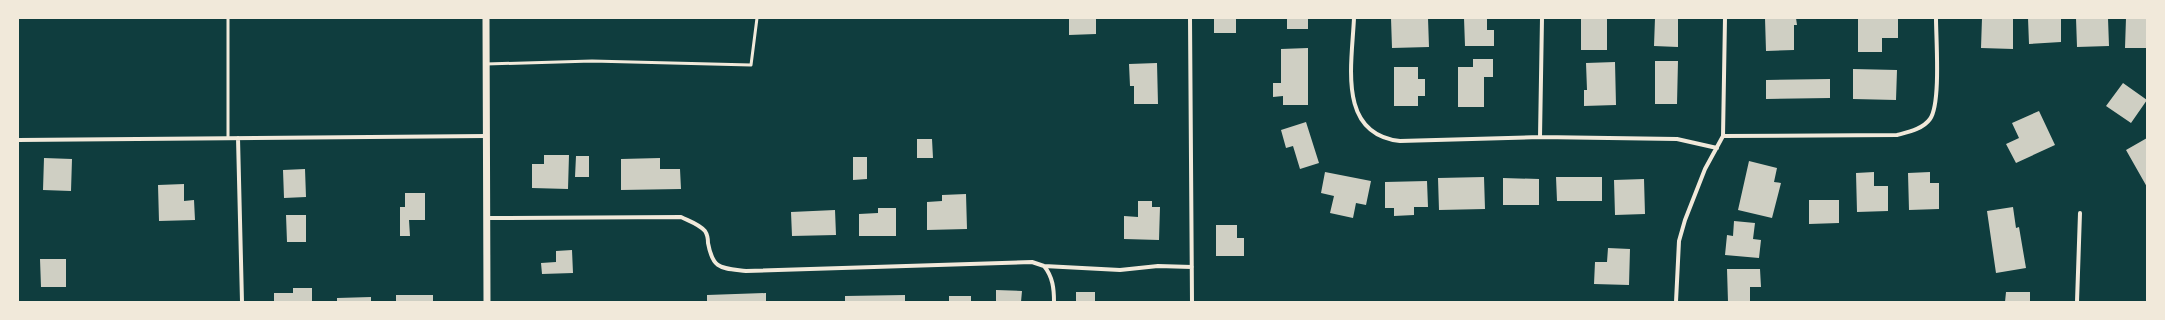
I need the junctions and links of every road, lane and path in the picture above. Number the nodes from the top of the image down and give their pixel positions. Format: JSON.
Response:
{"nodes":[{"id":1,"x":228,"y":18,"type":"edge"},
{"id":2,"x":486,"y":18,"type":"edge"},
{"id":3,"x":756,"y":18,"type":"edge"},
{"id":4,"x":1190,"y":18,"type":"edge"},
{"id":5,"x":1354,"y":18,"type":"edge"},
{"id":6,"x":1542,"y":18,"type":"edge"},
{"id":7,"x":1725,"y":18,"type":"edge"},
{"id":8,"x":1936,"y":18,"type":"edge"},
{"id":9,"x":486,"y":64,"type":"junction"},
{"id":10,"x":486,"y":136,"type":"junction"},
{"id":11,"x":1723,"y":136,"type":"junction"},
{"id":12,"x":1540,"y":137,"type":"junction"},
{"id":13,"x":228,"y":138,"type":"junction"},
{"id":14,"x":238,"y":138,"type":"junction"},
{"id":15,"x":18,"y":140,"type":"edge"},
{"id":16,"x":1716,"y":148,"type":"junction"},
{"id":17,"x":2080,"y":213,"type":"dead end"},
{"id":18,"x":487,"y":218,"type":"junction"},
{"id":19,"x":1044,"y":266,"type":"junction"},
{"id":20,"x":1192,"y":267,"type":"junction"},
{"id":21,"x":242,"y":302,"type":"edge"},
{"id":22,"x":487,"y":302,"type":"edge"},
{"id":23,"x":1054,"y":302,"type":"edge"},
{"id":24,"x":1192,"y":302,"type":"edge"},
{"id":25,"x":1676,"y":302,"type":"edge"},
{"id":26,"x":2076,"y":302,"type":"edge"}],
"edges":[{"from":1,"to":13,"type":"lane"},
{"from":2,"to":9,"type":"street"},
{"from":3,"to":9,"type":"lane"},
{"from":4,"to":20,"type":"street"},
{"from":5,"to":12,"type":"street"},
{"from":6,"to":12,"type":"street"},
{"from":7,"to":11,"type":"street"},
{"from":8,"to":11,"type":"street"},
{"from":9,"to":10,"type":"street"},
{"from":10,"to":14,"type":"street"},
{"from":10,"to":18,"type":"street"},
{"from":11,"to":16,"type":"street"},
{"from":12,"to":16,"type":"street"},
{"from":13,"to":14,"type":"street"},
{"from":13,"to":15,"type":"street"},
{"from":14,"to":21,"type":"street"},
{"from":16,"to":25,"type":"street"},
{"from":17,"to":26,"type":"street"},
{"from":18,"to":19,"type":"street"},
{"from":18,"to":22,"type":"street"},
{"from":19,"to":20,"type":"street"},
{"from":19,"to":23,"type":"street"},
{"from":20,"to":24,"type":"street"}]}
